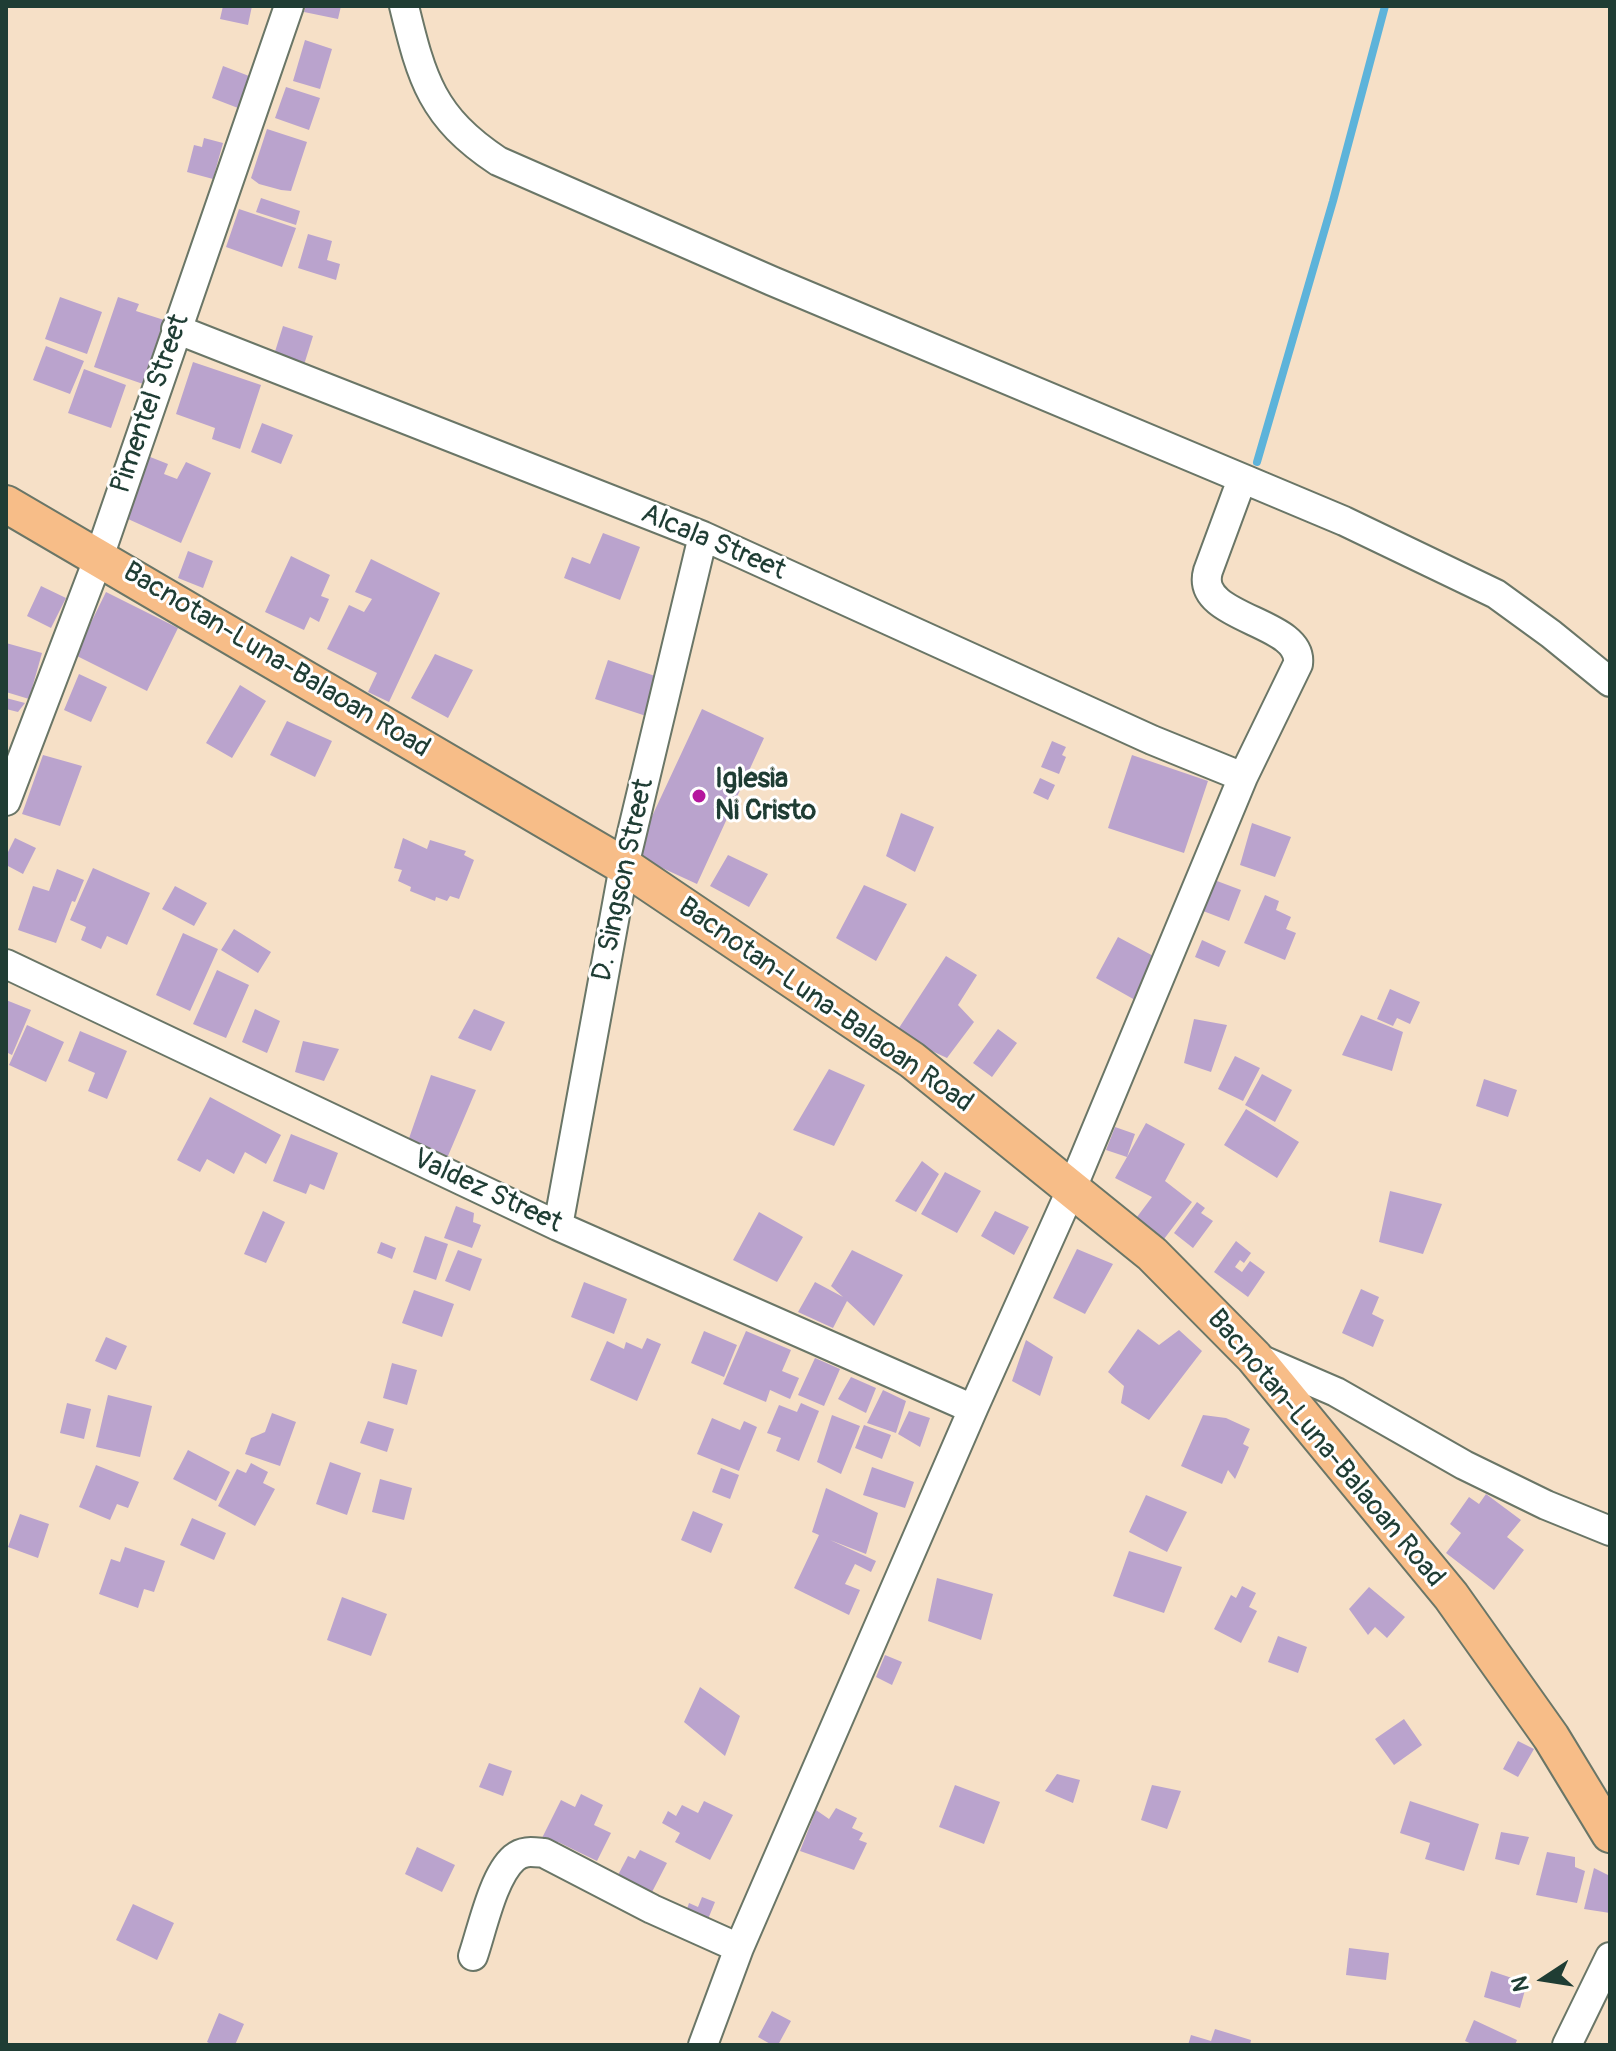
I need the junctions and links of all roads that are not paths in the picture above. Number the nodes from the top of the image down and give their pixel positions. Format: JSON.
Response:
{"nodes":[{"id":1,"x":289,"y":6,"type":"edge"},
{"id":2,"x":404,"y":6,"type":"edge"},
{"id":3,"x":176,"y":329,"type":"junction"},
{"id":4,"x":1242,"y":479,"type":"junction"},
{"id":5,"x":6,"y":504,"type":"edge"},
{"id":6,"x":703,"y":536,"type":"junction"},
{"id":7,"x":99,"y":557,"type":"junction"},
{"id":8,"x":1610,"y":682,"type":"edge"},
{"id":9,"x":1243,"y":777,"type":"junction"},
{"id":10,"x":6,"y":801,"type":"edge"},
{"id":11,"x":624,"y":866,"type":"junction"},
{"id":12,"x":6,"y":964,"type":"edge"},
{"id":13,"x":1072,"y":1188,"type":"junction"},
{"id":14,"x":558,"y":1226,"type":"junction"},
{"id":15,"x":1254,"y":1357,"type":"junction"},
{"id":16,"x":973,"y":1409,"type":"junction"},
{"id":17,"x":1610,"y":1531,"type":"edge"},
{"id":18,"x":1610,"y":1834,"type":"edge"},
{"id":19,"x":739,"y":1948,"type":"junction"},
{"id":20,"x":473,"y":1956,"type":"dead end"},
{"id":21,"x":1610,"y":1957,"type":"edge"},
{"id":22,"x":703,"y":2045,"type":"edge"},
{"id":23,"x":1567,"y":2045,"type":"edge"}],
"edges":[{"from":1,"to":3,"type":"street","name":"Pimentel Street"},
{"from":2,"to":4,"type":"street"},
{"from":3,"to":6,"type":"street","name":"Alcala Street"},
{"from":3,"to":7,"type":"street","name":"Pimentel Street"},
{"from":4,"to":8,"type":"street"},
{"from":4,"to":9,"type":"street"},
{"from":5,"to":7,"type":"main road","name":"Bacnotan-Luna-Balaoan Road"},
{"from":6,"to":9,"type":"street","name":"Alcala Street"},
{"from":6,"to":11,"type":"street","name":"D. Singson Street"},
{"from":7,"to":10,"type":"street","name":"Pimentel Street"},
{"from":7,"to":11,"type":"main road","name":"Bacnotan-Luna-Balaoan Road"},
{"from":9,"to":13,"type":"street"},
{"from":11,"to":13,"type":"main road","name":"Bacnotan-Luna-Balaoan Road"},
{"from":11,"to":14,"type":"street","name":"D. Singson Street"},
{"from":12,"to":14,"type":"street","name":"Valdez Street"},
{"from":13,"to":15,"type":"main road","name":"Bacnotan-Luna-Balaoan Road"},
{"from":13,"to":16,"type":"street"},
{"from":14,"to":16,"type":"street","name":"Valdez Street"},
{"from":15,"to":17,"type":"street"},
{"from":15,"to":18,"type":"main road","name":"Bacnotan-Luna-Balaoan Road"},
{"from":16,"to":19,"type":"street"},
{"from":19,"to":20,"type":"street"},
{"from":19,"to":22,"type":"street"},
{"from":21,"to":23,"type":"street"}]}
